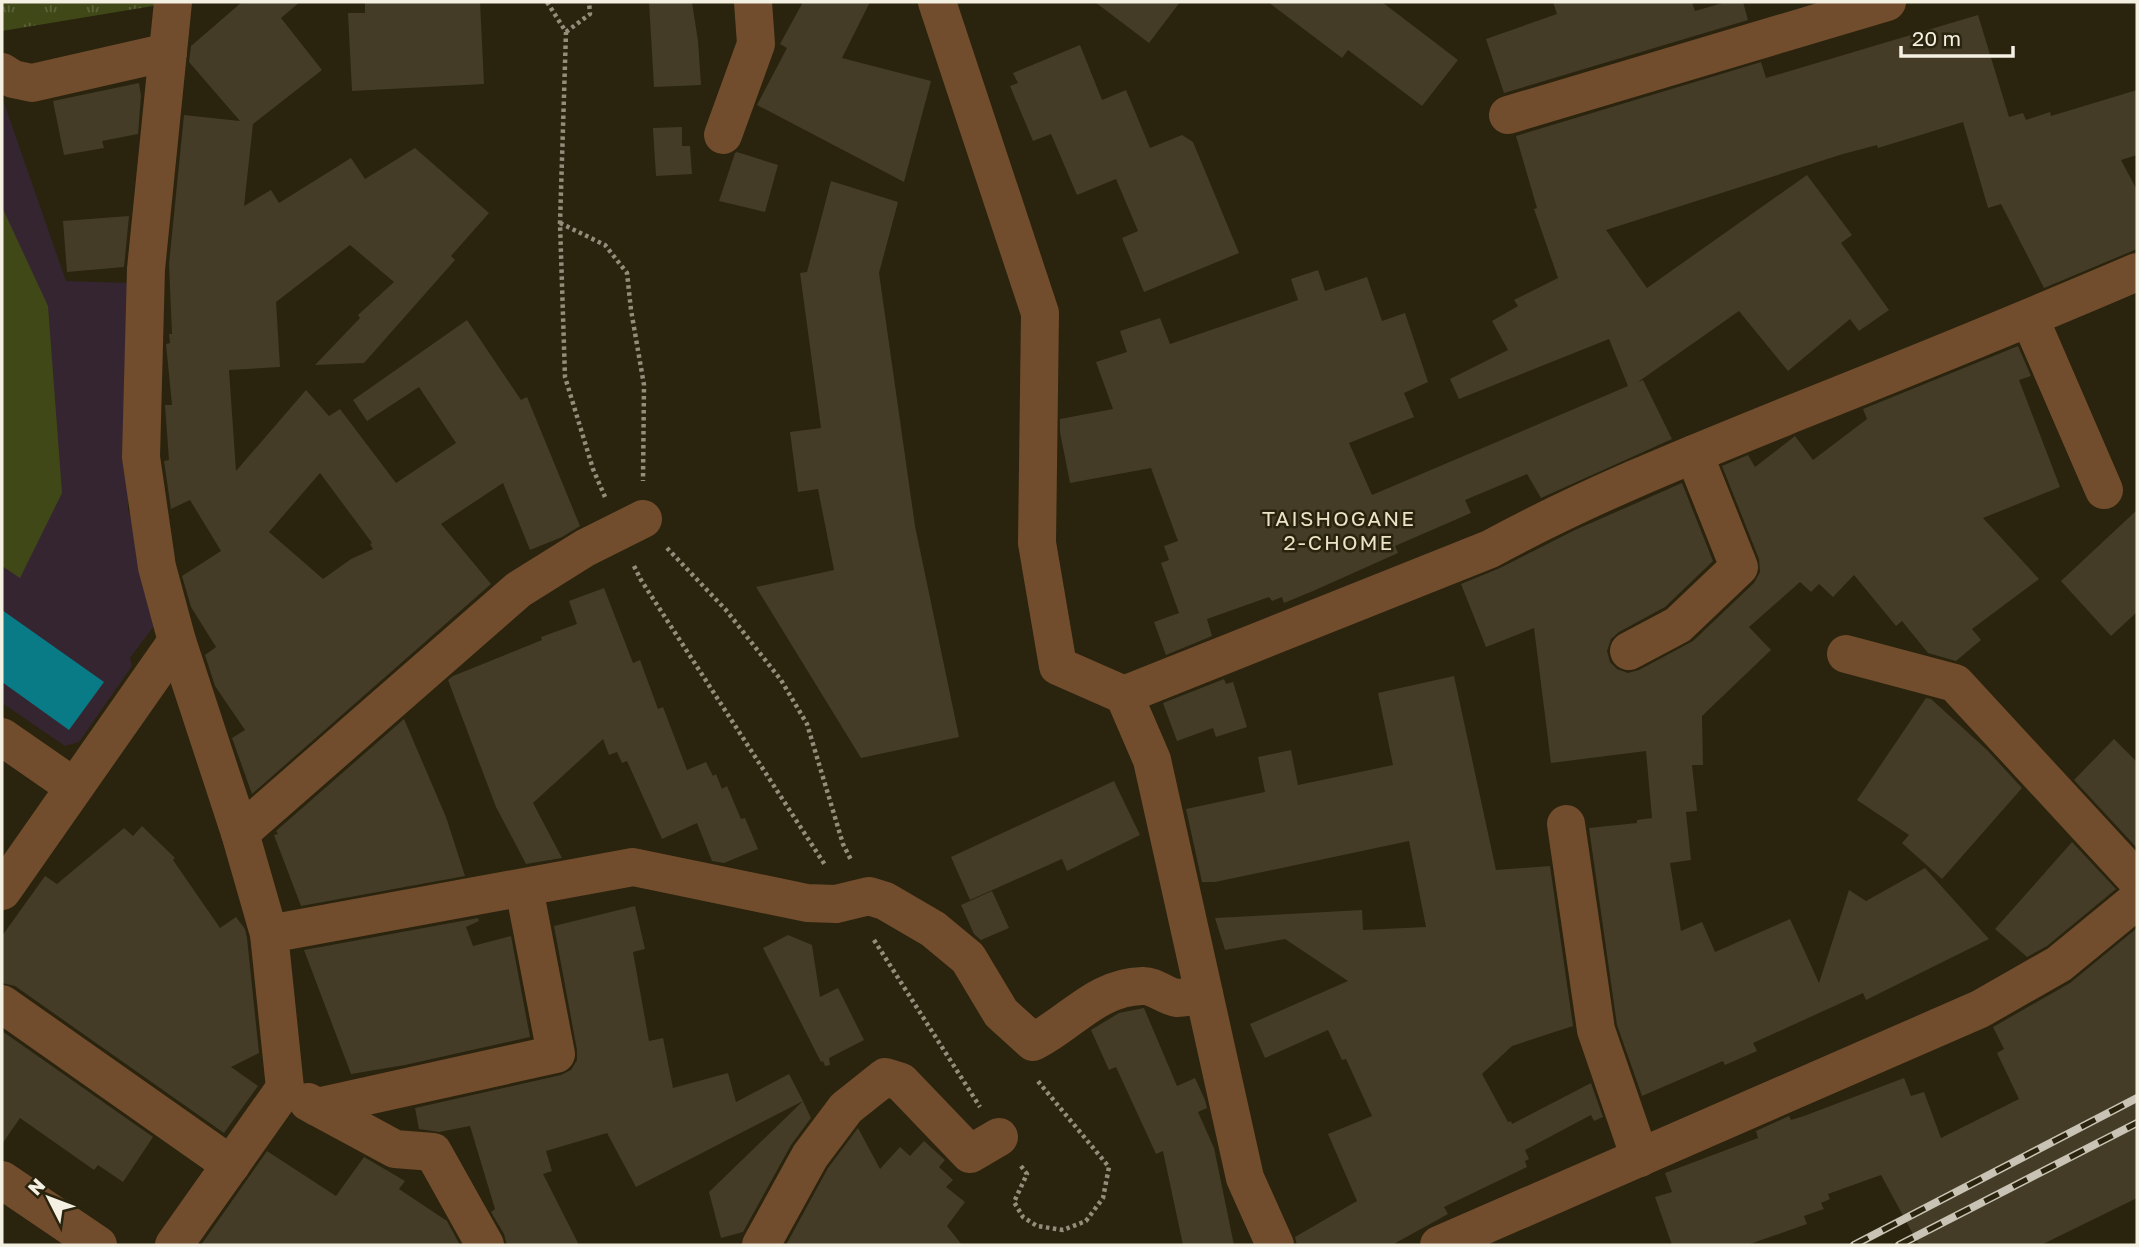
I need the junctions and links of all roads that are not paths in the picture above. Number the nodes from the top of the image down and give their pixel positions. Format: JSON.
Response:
{"nodes":[{"id":1,"x":173,"y":2,"type":"edge"},
{"id":2,"x":753,"y":2,"type":"edge"},
{"id":3,"x":937,"y":2,"type":"edge"},
{"id":4,"x":1887,"y":2,"type":"edge"},
{"id":5,"x":168,"y":52,"type":"junction"},
{"id":6,"x":2,"y":72,"type":"edge"},
{"id":7,"x":1508,"y":115,"type":"dead end"},
{"id":8,"x":723,"y":135,"type":"dead end"},
{"id":9,"x":2137,"y":272,"type":"edge"},
{"id":10,"x":2030,"y":319,"type":"junction"},
{"id":11,"x":1694,"y":454,"type":"junction"},
{"id":12,"x":2104,"y":490,"type":"dead end"},
{"id":13,"x":631,"y":524,"type":"road end"},
{"id":14,"x":177,"y":641,"type":"junction"},
{"id":15,"x":1629,"y":651,"type":"dead end"},
{"id":16,"x":1846,"y":654,"type":"dead end"},
{"id":17,"x":1124,"y":695,"type":"junction"},
{"id":18,"x":2,"y":737,"type":"edge"},
{"id":19,"x":74,"y":787,"type":"junction"},
{"id":20,"x":1566,"y":824,"type":"dead end"},
{"id":21,"x":240,"y":833,"type":"junction"},
{"id":22,"x":2137,"y":880,"type":"edge"},
{"id":23,"x":524,"y":888,"type":"junction"},
{"id":24,"x":2,"y":891,"type":"edge"},
{"id":25,"x":2137,"y":900,"type":"edge"},
{"id":26,"x":269,"y":934,"type":"junction"},
{"id":27,"x":1204,"y":994,"type":"junction"},
{"id":28,"x":2,"y":1004,"type":"edge"},
{"id":29,"x":301,"y":1098,"type":"junction"},
{"id":30,"x":999,"y":1137,"type":"road end"},
{"id":31,"x":1640,"y":1158,"type":"junction"},
{"id":32,"x":231,"y":1165,"type":"junction"},
{"id":33,"x":2,"y":1180,"type":"edge"},
{"id":34,"x":97,"y":1245,"type":"edge"},
{"id":35,"x":174,"y":1245,"type":"edge"},
{"id":36,"x":485,"y":1245,"type":"edge"},
{"id":37,"x":761,"y":1245,"type":"edge"},
{"id":38,"x":1275,"y":1245,"type":"edge"},
{"id":39,"x":1439,"y":1245,"type":"edge"}],
"edges":[{"from":1,"to":5,"type":"street"},
{"from":2,"to":8,"type":"street"},
{"from":3,"to":17,"type":"street"},
{"from":4,"to":7,"type":"street"},
{"from":5,"to":6,"type":"street"},
{"from":5,"to":14,"type":"street"},
{"from":9,"to":10,"type":"street"},
{"from":10,"to":11,"type":"street"},
{"from":10,"to":12,"type":"street"},
{"from":11,"to":15,"type":"street"},
{"from":11,"to":17,"type":"street"},
{"from":13,"to":21,"type":"street"},
{"from":14,"to":19,"type":"street"},
{"from":14,"to":21,"type":"street"},
{"from":16,"to":22,"type":"street"},
{"from":17,"to":27,"type":"street"},
{"from":18,"to":19,"type":"street"},
{"from":19,"to":24,"type":"street"},
{"from":20,"to":31,"type":"street"},
{"from":21,"to":26,"type":"street"},
{"from":23,"to":26,"type":"street"},
{"from":23,"to":27,"type":"street"},
{"from":23,"to":29,"type":"street"},
{"from":25,"to":31,"type":"street"},
{"from":26,"to":29,"type":"street"},
{"from":27,"to":38,"type":"street"},
{"from":28,"to":32,"type":"street"},
{"from":29,"to":32,"type":"street"},
{"from":29,"to":36,"type":"street"},
{"from":30,"to":37,"type":"street"},
{"from":31,"to":39,"type":"street"},
{"from":32,"to":35,"type":"street"},
{"from":33,"to":34,"type":"street"}]}
